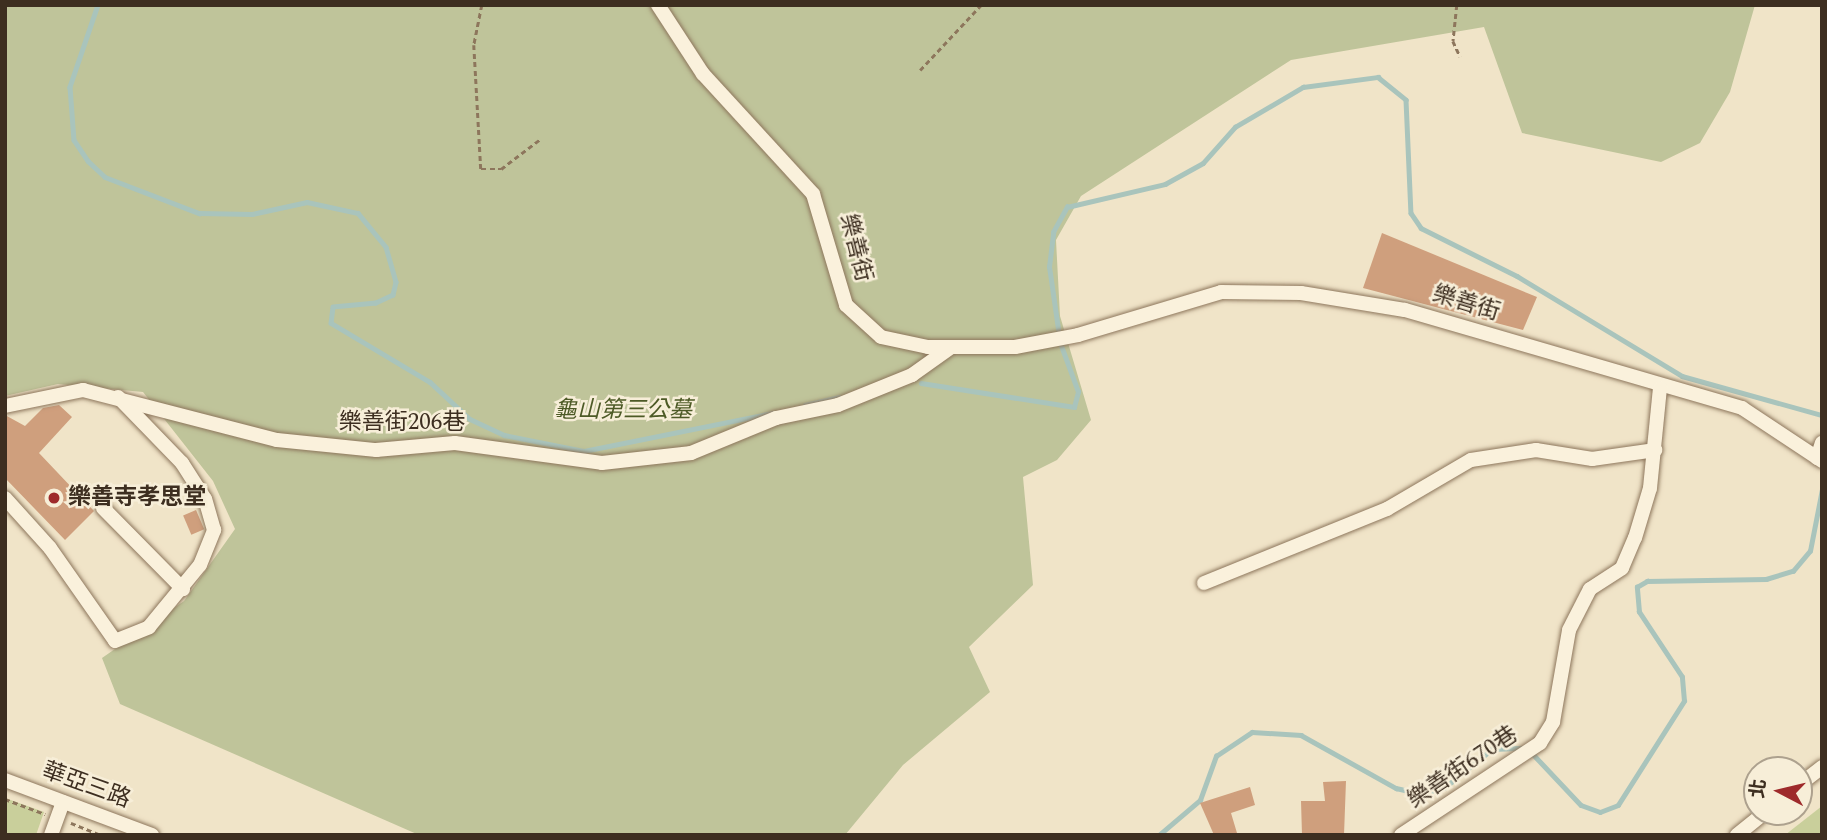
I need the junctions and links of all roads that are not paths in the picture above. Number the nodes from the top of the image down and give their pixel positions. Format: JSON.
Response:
{"nodes":[{"id":1,"x":658,"y":5,"type":"edge"},
{"id":2,"x":950,"y":348,"type":"junction"},
{"id":3,"x":1660,"y":388,"type":"junction"},
{"id":4,"x":118,"y":397,"type":"junction"},
{"id":5,"x":5,"y":406,"type":"edge"},
{"id":6,"x":1822,"y":443,"type":"edge"},
{"id":7,"x":1656,"y":450,"type":"junction"},
{"id":8,"x":1820,"y":460,"type":"edge"},
{"id":9,"x":5,"y":498,"type":"edge"},
{"id":10,"x":103,"y":508,"type":"dead end"},
{"id":11,"x":1205,"y":583,"type":"dead end"},
{"id":12,"x":183,"y":589,"type":"junction"},
{"id":13,"x":5,"y":780,"type":"edge"},
{"id":14,"x":63,"y":802,"type":"junction"},
{"id":15,"x":51,"y":835,"type":"edge"},
{"id":16,"x":152,"y":835,"type":"edge"},
{"id":17,"x":1401,"y":835,"type":"edge"}],
"edges":[{"from":1,"to":2,"type":"street","name":"樂善街"},
{"from":2,"to":3,"type":"street","name":"樂善街"},
{"from":2,"to":4,"type":"street","name":"樂善街206巷"},
{"from":3,"to":7,"type":"street","name":"樂善街670巷"},
{"from":3,"to":8,"type":"street","name":"樂善街"},
{"from":4,"to":5,"type":"street","name":"樂善街206巷"},
{"from":4,"to":12,"type":"street"},
{"from":6,"to":8,"type":"street"},
{"from":7,"to":11,"type":"street"},
{"from":7,"to":17,"type":"street","name":"樂善街670巷"},
{"from":9,"to":12,"type":"street"},
{"from":10,"to":12,"type":"street"},
{"from":13,"to":14,"type":"street","name":"華亞三路"},
{"from":14,"to":15,"type":"street"},
{"from":14,"to":16,"type":"street","name":"華亞三路"}]}
